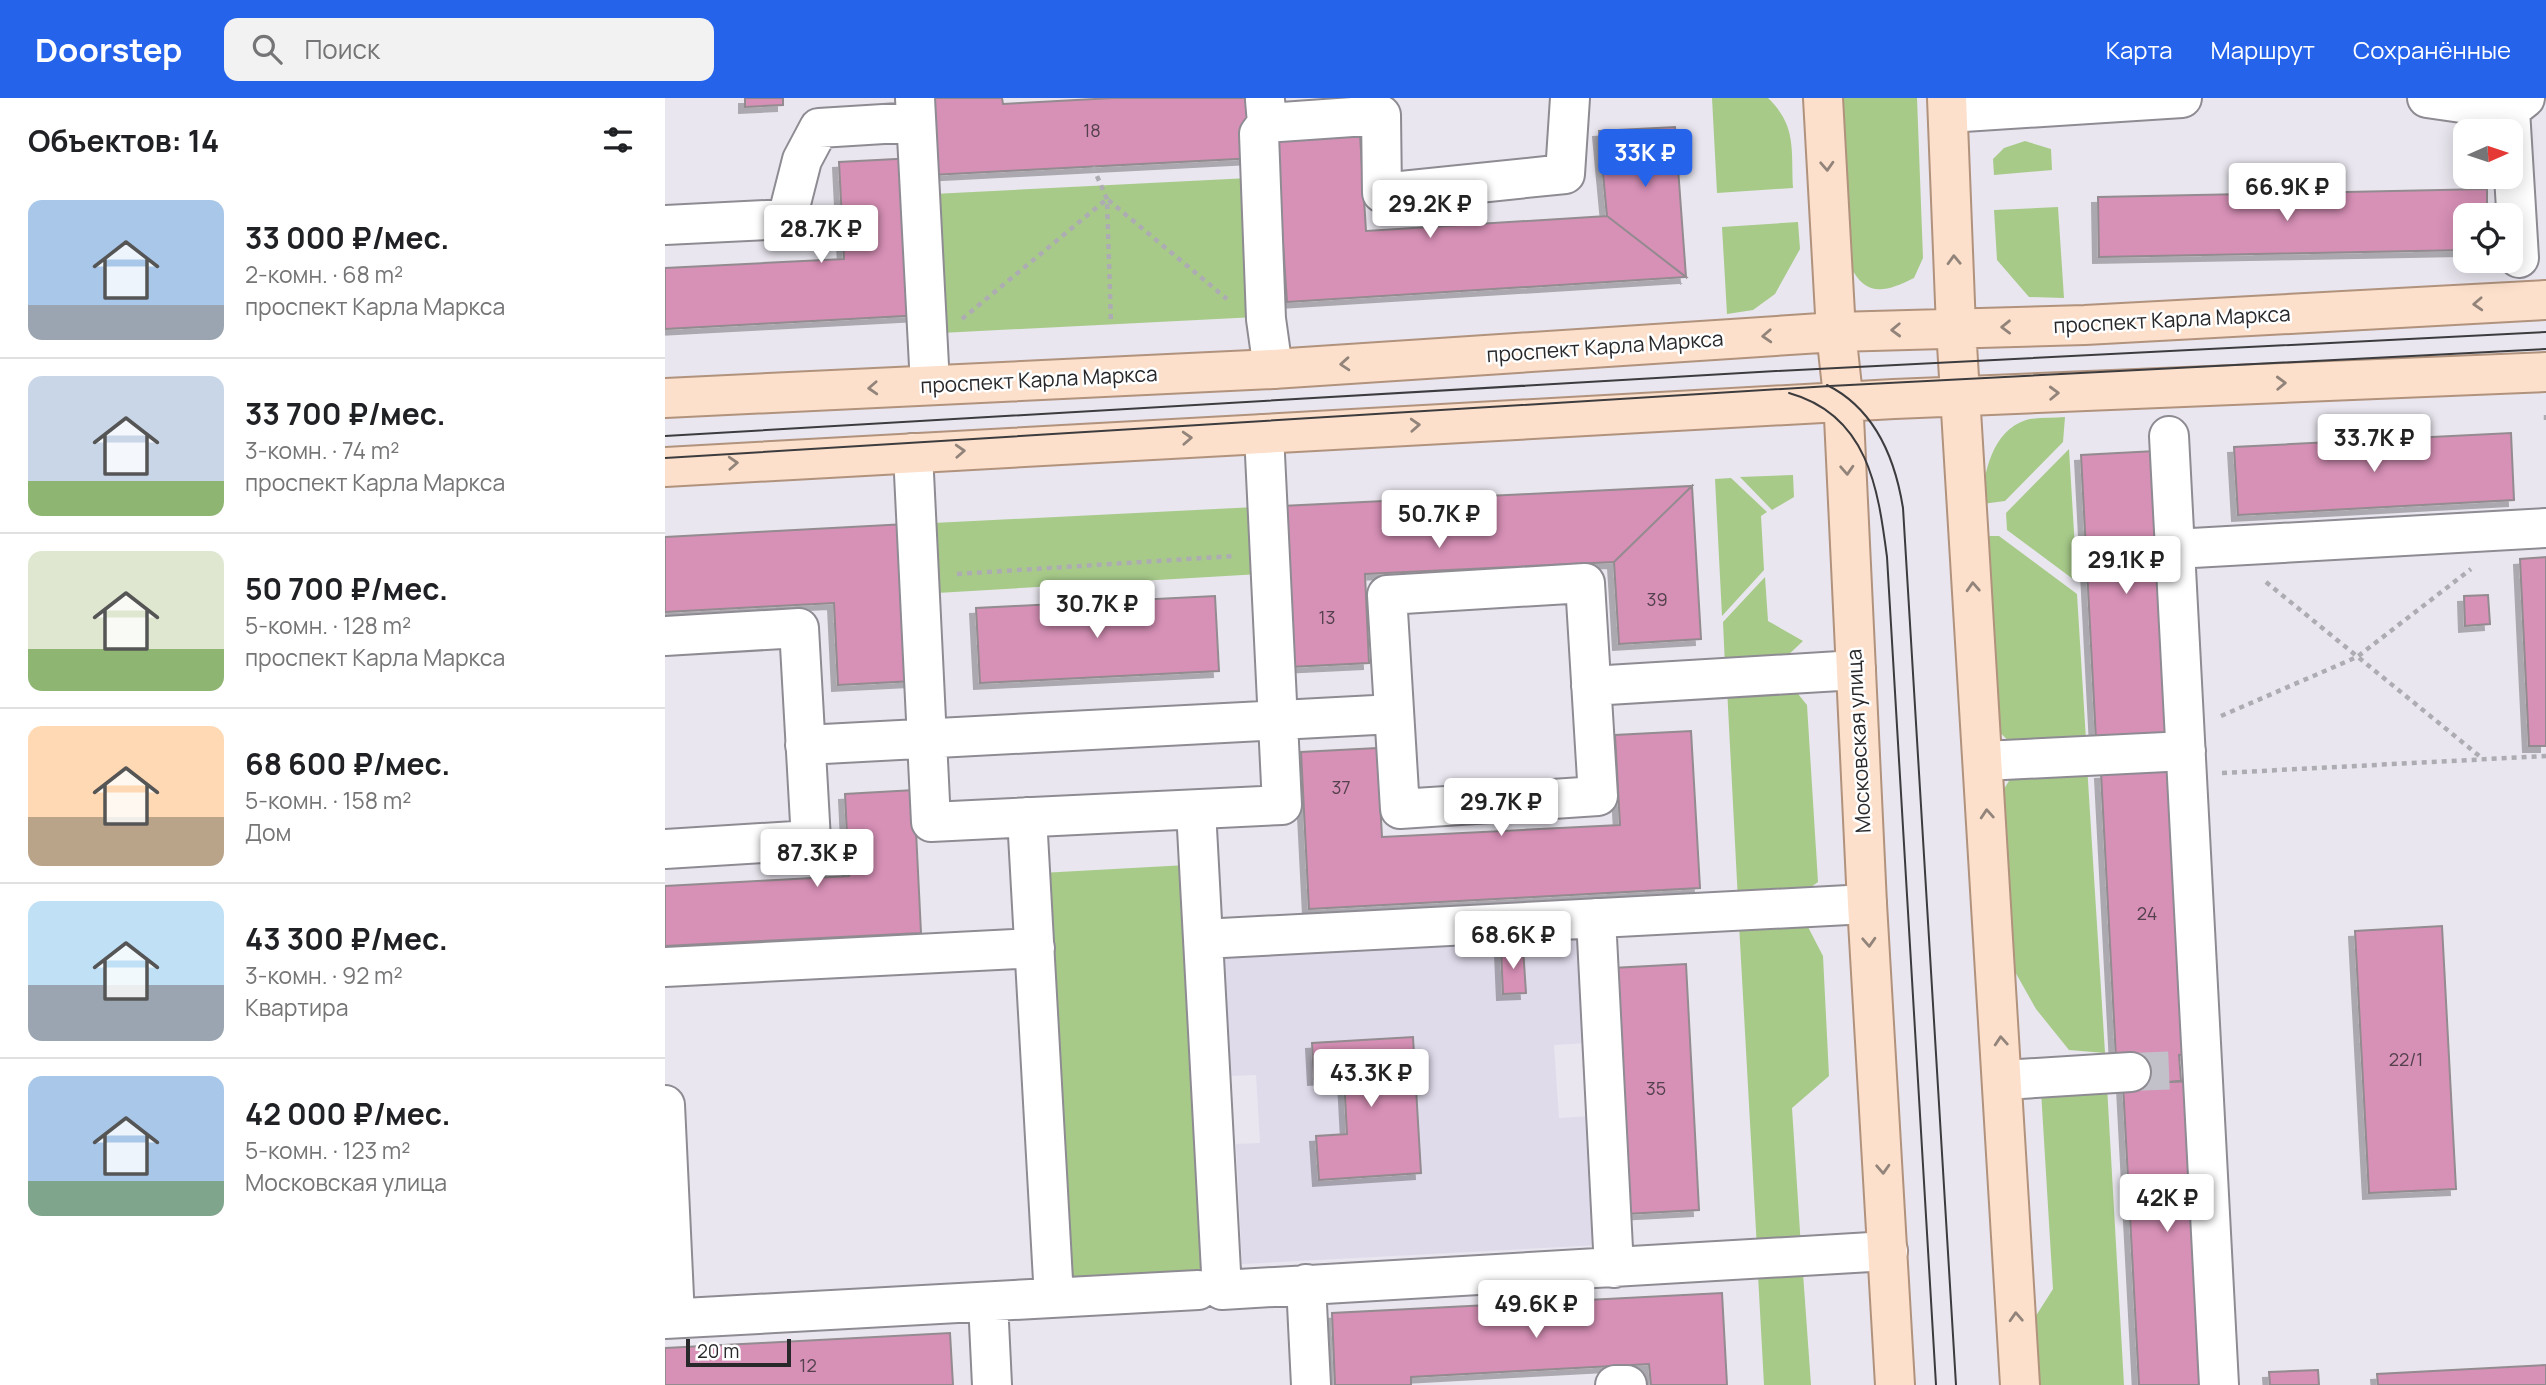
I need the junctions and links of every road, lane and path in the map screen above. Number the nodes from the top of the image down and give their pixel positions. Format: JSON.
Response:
{"nodes":[{"id":1,"x":1570,"y":98,"type":"edge"},
{"id":2,"x":1823,"y":98,"type":"edge"},
{"id":3,"x":2427,"y":98,"type":"edge"},
{"id":4,"x":2161,"y":99,"type":"edge"},
{"id":5,"x":2517,"y":104,"type":"edge"},
{"id":6,"x":1947,"y":106,"type":"edge"},
{"id":7,"x":916,"y":110,"type":"edge"},
{"id":8,"x":1266,"y":110,"type":"edge"},
{"id":9,"x":819,"y":113,"type":"edge"},
{"id":10,"x":1093,"y":167,"type":"dead end"},
{"id":11,"x":1107,"y":199,"type":"junction"},
{"id":12,"x":2518,"y":203,"type":"edge"},
{"id":13,"x":665,"y":225,"type":"edge"},
{"id":14,"x":1229,"y":300,"type":"dead end"},
{"id":15,"x":2546,"y":300,"type":"edge"},
{"id":16,"x":956,"y":324,"type":"dead end"},
{"id":17,"x":1111,"y":324,"type":"dead end"},
{"id":18,"x":1956,"y":328,"type":"junction"},
{"id":19,"x":1836,"y":332,"type":"junction"},
{"id":20,"x":1273,"y":369,"type":"junction"},
{"id":21,"x":2546,"y":372,"type":"edge"},
{"id":22,"x":929,"y":385,"type":"junction"},
{"id":23,"x":1961,"y":397,"type":"junction"},
{"id":24,"x":665,"y":398,"type":"edge"},
{"id":25,"x":1843,"y":402,"type":"junction"},
{"id":26,"x":2546,"y":415,"type":"edge"},
{"id":27,"x":2546,"y":424,"type":"edge"},
{"id":28,"x":1264,"y":434,"type":"junction"},
{"id":29,"x":2169,"y":436,"type":"dead end"},
{"id":30,"x":913,"y":453,"type":"junction"},
{"id":31,"x":665,"y":467,"type":"edge"},
{"id":32,"x":2533,"y":529,"type":"edge"},
{"id":33,"x":2222,"y":547,"type":"junction"},
{"id":34,"x":2175,"y":549,"type":"junction"},
{"id":35,"x":1229,"y":556,"type":"dead end"},
{"id":36,"x":919,"y":576,"type":"junction"},
{"id":37,"x":665,"y":636,"type":"edge"},
{"id":38,"x":2357,"y":657,"type":"junction"},
{"id":39,"x":1856,"y":670,"type":"junction"},
{"id":40,"x":1591,"y":686,"type":"junction"},
{"id":41,"x":1394,"y":714,"type":"junction"},
{"id":42,"x":1278,"y":720,"type":"junction"},
{"id":43,"x":926,"y":738,"type":"junction"},
{"id":44,"x":805,"y":745,"type":"junction"},
{"id":45,"x":2186,"y":752,"type":"junction"},
{"id":46,"x":2546,"y":756,"type":"edge"},
{"id":47,"x":2483,"y":759,"type":"junction"},
{"id":48,"x":1983,"y":761,"type":"junction"},
{"id":49,"x":1196,"y":810,"type":"junction"},
{"id":50,"x":1027,"y":817,"type":"junction"},
{"id":51,"x":665,"y":849,"type":"edge"},
{"id":52,"x":1867,"y":904,"type":"junction"},
{"id":53,"x":1596,"y":918,"type":"junction"},
{"id":54,"x":1203,"y":939,"type":"junction"},
{"id":55,"x":1035,"y":948,"type":"junction"},
{"id":56,"x":665,"y":967,"type":"edge"},
{"id":57,"x":2130,"y":1072,"type":"tunnel mouth"},
{"id":58,"x":2004,"y":1080,"type":"junction"},
{"id":59,"x":665,"y":1105,"type":"edge"},
{"id":60,"x":1888,"y":1251,"type":"junction"},
{"id":61,"x":1614,"y":1268,"type":"junction"},
{"id":62,"x":1306,"y":1284,"type":"junction"},
{"id":63,"x":1198,"y":1290,"type":"dead end"},
{"id":64,"x":1054,"y":1298,"type":"junction"},
{"id":65,"x":988,"y":1302,"type":"junction"},
{"id":66,"x":670,"y":1319,"type":"edge"},
{"id":67,"x":992,"y":1385,"type":"edge"},
{"id":68,"x":1311,"y":1385,"type":"edge"},
{"id":69,"x":1615,"y":1385,"type":"edge"},
{"id":70,"x":1627,"y":1385,"type":"edge"},
{"id":71,"x":1895,"y":1385,"type":"edge"},
{"id":72,"x":2020,"y":1385,"type":"edge"},
{"id":73,"x":2219,"y":1385,"type":"edge"}],
"edges":[{"from":1,"to":8,"type":"lane"},
{"from":2,"to":19,"type":"main road","name":"Московская улица","one_way":true},
{"from":3,"to":5,"type":"lane"},
{"from":4,"to":6,"type":"lane"},
{"from":5,"to":12,"type":"lane"},
{"from":18,"to":6,"type":"main road","one_way":true},
{"from":7,"to":9,"type":"lane"},
{"from":7,"to":22,"type":"lane"},
{"from":8,"to":20,"type":"lane"},
{"from":9,"to":13,"type":"lane"},
{"from":10,"to":11,"type":"path"},
{"from":11,"to":14,"type":"path"},
{"from":11,"to":16,"type":"path"},
{"from":11,"to":17,"type":"path"},
{"from":15,"to":18,"type":"main road","name":"проспект Карла Маркса","one_way":true},
{"from":18,"to":19,"type":"main road","name":"проспект Карла Маркса","one_way":true},
{"from":18,"to":23,"type":"main road"},
{"from":19,"to":20,"type":"main road","name":"проспект Карла Маркса","one_way":true},
{"from":19,"to":25,"type":"main road","name":"Московская улица"},
{"from":20,"to":22,"type":"main road","name":"проспект Карла Маркса"},
{"from":23,"to":21,"type":"main road","one_way":true},
{"from":22,"to":24,"type":"main road","name":"проспект Карла Маркса","one_way":true},
{"from":23,"to":25,"type":"main road"},
{"from":48,"to":23,"type":"main road","one_way":true},
{"from":28,"to":25,"type":"main road","one_way":true},
{"from":25,"to":39,"type":"main road","name":"Московская улица","one_way":true},
{"from":26,"to":27,"type":"path"},
{"from":30,"to":28,"type":"main road","one_way":true},
{"from":28,"to":42,"type":"lane"},
{"from":29,"to":34,"type":"lane"},
{"from":31,"to":30,"type":"main road","one_way":true},
{"from":30,"to":36,"type":"lane"},
{"from":32,"to":33,"type":"lane"},
{"from":32,"to":38,"type":"path"},
{"from":33,"to":34,"type":"lane"},
{"from":33,"to":38,"type":"path"},
{"from":34,"to":45,"type":"lane"},
{"from":35,"to":36,"type":"path"},
{"from":36,"to":43,"type":"lane"},
{"from":37,"to":44,"type":"lane"},
{"from":38,"to":45,"type":"path"},
{"from":38,"to":47,"type":"path"},
{"from":39,"to":40,"type":"lane"},
{"from":39,"to":52,"type":"main road","name":"Московская улица"},
{"from":40,"to":41,"type":"lane"},
{"from":40,"to":41,"type":"lane"},
{"from":41,"to":42,"type":"lane"},
{"from":42,"to":43,"type":"lane"},
{"from":42,"to":49,"type":"lane"},
{"from":43,"to":44,"type":"lane"},
{"from":43,"to":50,"type":"lane"},
{"from":44,"to":51,"type":"lane"},
{"from":45,"to":47,"type":"path"},
{"from":45,"to":48,"type":"lane"},
{"from":45,"to":73,"type":"lane"},
{"from":46,"to":47,"type":"path"},
{"from":58,"to":48,"type":"main road","one_way":true},
{"from":49,"to":50,"type":"lane"},
{"from":49,"to":54,"type":"lane"},
{"from":50,"to":55,"type":"lane"},
{"from":52,"to":53,"type":"lane"},
{"from":52,"to":60,"type":"main road","name":"Московская улица","one_way":true},
{"from":53,"to":54,"type":"lane"},
{"from":53,"to":61,"type":"lane"},
{"from":54,"to":62,"type":"lane"},
{"from":55,"to":56,"type":"lane"},
{"from":55,"to":64,"type":"lane"},
{"from":57,"to":58,"type":"lane"},
{"from":72,"to":58,"type":"main road","one_way":true},
{"from":59,"to":66,"type":"lane"},
{"from":60,"to":61,"type":"lane"},
{"from":60,"to":71,"type":"main road","name":"Московская улица"},
{"from":61,"to":62,"type":"lane"},
{"from":62,"to":68,"type":"lane"},
{"from":63,"to":64,"type":"lane"},
{"from":64,"to":65,"type":"lane"},
{"from":65,"to":66,"type":"lane"},
{"from":65,"to":67,"type":"lane"},
{"from":69,"to":70,"type":"lane"}]}
